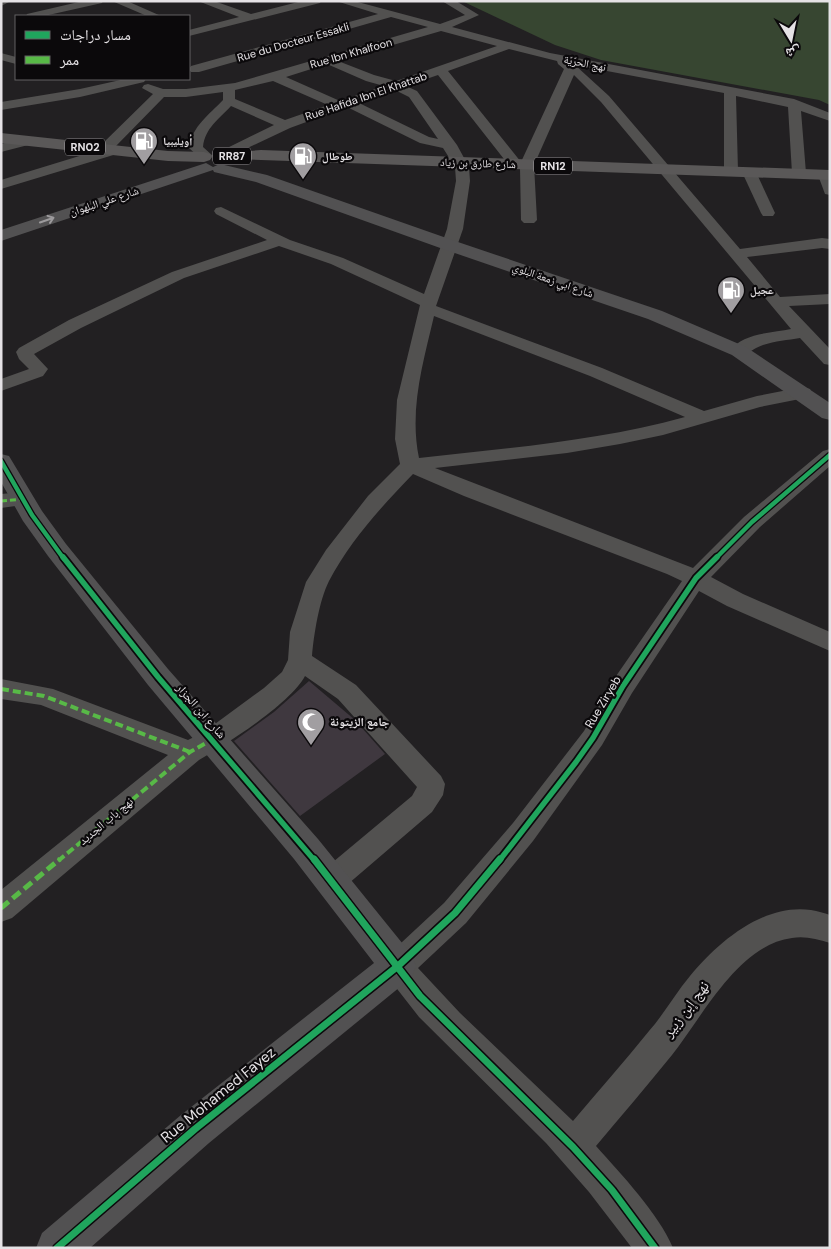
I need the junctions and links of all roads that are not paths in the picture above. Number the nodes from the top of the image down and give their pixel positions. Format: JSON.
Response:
{"nodes":[{"id":1,"x":6,"y":1,"type":"edge"},
{"id":2,"x":117,"y":1,"type":"edge"},
{"id":3,"x":203,"y":1,"type":"edge"},
{"id":4,"x":316,"y":1,"type":"edge"},
{"id":5,"x":341,"y":1,"type":"edge"},
{"id":6,"x":447,"y":1,"type":"edge"},
{"id":7,"x":1,"y":2,"type":"edge"},
{"id":8,"x":90,"y":2,"type":"edge"},
{"id":9,"x":365,"y":4,"type":"edge"},
{"id":10,"x":266,"y":14,"type":"junction"},
{"id":11,"x":391,"y":14,"type":"junction"},
{"id":12,"x":35,"y":15,"type":"edge"},
{"id":13,"x":153,"y":15,"type":"edge"},
{"id":14,"x":251,"y":18,"type":"junction"},
{"id":15,"x":283,"y":21,"type":"dead end"},
{"id":16,"x":440,"y":27,"type":"junction"},
{"id":17,"x":300,"y":28,"type":"dead end"},
{"id":18,"x":194,"y":30,"type":"edge"},
{"id":19,"x":223,"y":36,"type":"dead end"},
{"id":20,"x":317,"y":36,"type":"junction"},
{"id":21,"x":240,"y":44,"type":"dead end"},
{"id":22,"x":510,"y":45,"type":"junction"},
{"id":23,"x":258,"y":51,"type":"junction"},
{"id":24,"x":1,"y":56,"type":"edge"},
{"id":25,"x":549,"y":56,"type":"junction"},
{"id":26,"x":326,"y":60,"type":"junction"},
{"id":27,"x":15,"y":61,"type":"edge"},
{"id":28,"x":15,"y":61,"type":"edge"},
{"id":29,"x":1,"y":67,"type":"edge"},
{"id":30,"x":571,"y":67,"type":"junction"},
{"id":31,"x":192,"y":68,"type":"edge"},
{"id":32,"x":441,"y":70,"type":"junction"},
{"id":33,"x":273,"y":76,"type":"junction"},
{"id":34,"x":135,"y":80,"type":"edge"},
{"id":35,"x":80,"y":82,"type":"dead end"},
{"id":36,"x":395,"y":85,"type":"junction"},
{"id":37,"x":97,"y":89,"type":"junction"},
{"id":38,"x":730,"y":90,"type":"junction"},
{"id":39,"x":9,"y":93,"type":"dead end"},
{"id":40,"x":161,"y":93,"type":"junction"},
{"id":41,"x":229,"y":95,"type":"junction"},
{"id":42,"x":34,"y":100,"type":"junction"},
{"id":43,"x":794,"y":103,"type":"junction"},
{"id":44,"x":343,"y":104,"type":"junction"},
{"id":45,"x":1,"y":106,"type":"edge"},
{"id":46,"x":830,"y":117,"type":"edge"},
{"id":47,"x":285,"y":125,"type":"junction"},
{"id":48,"x":1,"y":138,"type":"edge"},
{"id":49,"x":27,"y":141,"type":"junction"},
{"id":50,"x":536,"y":142,"type":"junction"},
{"id":51,"x":500,"y":143,"type":"junction"},
{"id":52,"x":450,"y":146,"type":"junction"},
{"id":53,"x":1,"y":148,"type":"edge"},
{"id":54,"x":110,"y":149,"type":"junction"},
{"id":55,"x":168,"y":156,"type":"joint"},
{"id":56,"x":275,"y":156,"type":"joint"},
{"id":57,"x":218,"y":161,"type":"junction"},
{"id":58,"x":460,"y":162,"type":"junction"},
{"id":59,"x":521,"y":165,"type":"junction"},
{"id":60,"x":665,"y":169,"type":"junction"},
{"id":61,"x":731,"y":171,"type":"junction"},
{"id":62,"x":749,"y":172,"type":"junction"},
{"id":63,"x":799,"y":173,"type":"junction"},
{"id":64,"x":828,"y":175,"type":"edge"},
{"id":65,"x":1,"y":185,"type":"edge"},
{"id":66,"x":830,"y":191,"type":"edge"},
{"id":67,"x":221,"y":211,"type":"dead end"},
{"id":68,"x":768,"y":213,"type":"dead end"},
{"id":69,"x":529,"y":220,"type":"dead end"},
{"id":70,"x":1,"y":236,"type":"edge"},
{"id":71,"x":279,"y":241,"type":"junction"},
{"id":72,"x":830,"y":244,"type":"edge"},
{"id":73,"x":449,"y":246,"type":"junction"},
{"id":74,"x":736,"y":254,"type":"junction"},
{"id":75,"x":830,"y":299,"type":"edge"},
{"id":76,"x":776,"y":302,"type":"junction"},
{"id":77,"x":428,"y":306,"type":"junction"},
{"id":78,"x":802,"y":332,"type":"junction"},
{"id":79,"x":739,"y":351,"type":"junction"},
{"id":80,"x":830,"y":360,"type":"edge"},
{"id":81,"x":1,"y":385,"type":"edge"},
{"id":82,"x":803,"y":393,"type":"junction"},
{"id":83,"x":827,"y":407,"type":"edge"},
{"id":84,"x":704,"y":418,"type":"junction"},
{"id":85,"x":830,"y":454,"type":"edge"},
{"id":86,"x":1,"y":461,"type":"edge"},
{"id":87,"x":410,"y":465,"type":"junction"},
{"id":88,"x":12,"y":500,"type":"edge"},
{"id":89,"x":696,"y":578,"type":"junction"},
{"id":90,"x":830,"y":642,"type":"edge"},
{"id":91,"x":300,"y":660,"type":"junction"},
{"id":92,"x":1,"y":689,"type":"edge"},
{"id":93,"x":201,"y":746,"type":"junction"},
{"id":94,"x":331,"y":881,"type":"junction"},
{"id":95,"x":1,"y":908,"type":"edge"},
{"id":96,"x":830,"y":928,"type":"edge"},
{"id":97,"x":398,"y":966,"type":"junction"},
{"id":98,"x":573,"y":1147,"type":"junction"},
{"id":99,"x":57,"y":1248,"type":"edge"},
{"id":100,"x":655,"y":1248,"type":"edge"}],
"edges":[{"from":1,"to":7,"type":"street"},
{"from":2,"to":13,"type":"street"},
{"from":3,"to":14,"type":"street"},
{"from":4,"to":10,"type":"street"},
{"from":5,"to":9,"type":"street","name":"نهج الحرّيّة"},
{"from":6,"to":16,"type":"street","name":"Rue Ibn Khalfoon"},
{"from":8,"to":12,"type":"street"},
{"from":9,"to":11,"type":"street","name":"نهج الحرّيّة"},
{"from":10,"to":14,"type":"street"},
{"from":10,"to":15,"type":"street"},
{"from":11,"to":16,"type":"street","name":"نهج الحرّيّة"},
{"from":11,"to":20,"type":"street","name":"Rue du Docteur Essakli"},
{"from":14,"to":18,"type":"street"},
{"from":16,"to":22,"type":"street","name":"نهج الحرّيّة"},
{"from":16,"to":26,"type":"street","name":"Rue Ibn Khalfoon"},
{"from":17,"to":20,"type":"street"},
{"from":18,"to":19,"type":"street"},
{"from":20,"to":23,"type":"street","name":"Rue du Docteur Essakli"},
{"from":21,"to":23,"type":"street"},
{"from":22,"to":25,"type":"street","name":"نهج الحرّيّة"},
{"from":22,"to":32,"type":"street","name":"Rue Hafida Ibn El Khattab"},
{"from":23,"to":31,"type":"street","name":"Rue du Docteur Essakli"},
{"from":24,"to":27,"type":"street"},
{"from":25,"to":30,"type":"street"},
{"from":25,"to":38,"type":"street","name":"نهج الحرّيّة"},
{"from":26,"to":33,"type":"street","name":"Rue Ibn Khalfoon"},
{"from":26,"to":36,"type":"street"},
{"from":28,"to":29,"type":"street"},
{"from":30,"to":50,"type":"street"},
{"from":30,"to":60,"type":"street"},
{"from":31,"to":41,"type":"street"},
{"from":32,"to":36,"type":"street","name":"Rue Hafida Ibn El Khattab"},
{"from":32,"to":51,"type":"street"},
{"from":33,"to":41,"type":"street","name":"Rue Ibn Khalfoon"},
{"from":33,"to":44,"type":"street"},
{"from":34,"to":37,"type":"street"},
{"from":34,"to":40,"type":"street"},
{"from":35,"to":37,"type":"street"},
{"from":36,"to":44,"type":"street","name":"Rue Hafida Ibn El Khattab"},
{"from":36,"to":52,"type":"street"},
{"from":37,"to":42,"type":"street"},
{"from":38,"to":43,"type":"street","name":"نهج الحرّيّة"},
{"from":38,"to":61,"type":"street"},
{"from":39,"to":42,"type":"street"},
{"from":40,"to":41,"type":"street","name":"Rue Ibn Khalfoon"},
{"from":40,"to":54,"type":"street"},
{"from":41,"to":47,"type":"street"},
{"from":41,"to":57,"type":"street"},
{"from":42,"to":45,"type":"street"},
{"from":43,"to":46,"type":"street","name":"نهج الحرّيّة"},
{"from":43,"to":63,"type":"street"},
{"from":44,"to":47,"type":"street","name":"Rue Hafida Ibn El Khattab"},
{"from":44,"to":52,"type":"street"},
{"from":47,"to":57,"type":"street","name":"Rue Hafida Ibn El Khattab"},
{"from":48,"to":49,"type":"main road","number":"RN02"},
{"from":49,"to":53,"type":"street"},
{"from":49,"to":54,"type":"main road","number":"RN02"},
{"from":50,"to":51,"type":"street"},
{"from":50,"to":59,"type":"street"},
{"from":51,"to":59,"type":"street"},
{"from":52,"to":58,"type":"street"},
{"from":54,"to":55,"type":"main road","number":"RN02"},
{"from":54,"to":65,"type":"street"},
{"from":55,"to":57,"type":"main road","number":"RR87"},
{"from":56,"to":57,"type":"main road","name":"شارع طارق بن زياد","number":"RR87"},
{"from":56,"to":58,"type":"main road","name":"شارع طارق بن زياد","number":"RN12"},
{"from":70,"to":57,"type":"street","name":"شارع علي البلهوان","one_way":true},
{"from":57,"to":73,"type":"street","name":"شارع ابي زمعة البلوي"},
{"from":58,"to":59,"type":"main road","name":"شارع طارق بن زياد","number":"RN12"},
{"from":58,"to":73,"type":"street"},
{"from":59,"to":60,"type":"main road","name":"شارع طارق بن زياد","number":"RN12"},
{"from":59,"to":69,"type":"street"},
{"from":60,"to":61,"type":"main road","name":"شارع طارق بن زياد","number":"RN12"},
{"from":60,"to":74,"type":"street"},
{"from":61,"to":62,"type":"main road","name":"شارع طارق بن زياد","number":"RN12"},
{"from":62,"to":63,"type":"main road","name":"شارع طارق بن زياد","number":"RN12"},
{"from":62,"to":68,"type":"street"},
{"from":63,"to":64,"type":"main road","name":"شارع طارق بن زياد","number":"RN12"},
{"from":64,"to":66,"type":"street"},
{"from":67,"to":71,"type":"street"},
{"from":71,"to":77,"type":"street"},
{"from":71,"to":81,"type":"street"},
{"from":72,"to":74,"type":"street"},
{"from":73,"to":77,"type":"street"},
{"from":73,"to":79,"type":"street","name":"شارع ابي زمعة البلوي"},
{"from":74,"to":76,"type":"street"},
{"from":75,"to":76,"type":"street"},
{"from":76,"to":78,"type":"street"},
{"from":77,"to":84,"type":"street"},
{"from":77,"to":87,"type":"street"},
{"from":78,"to":79,"type":"street"},
{"from":78,"to":80,"type":"street"},
{"from":79,"to":82,"type":"street","name":"شارع ابي زمعة البلوي"},
{"from":82,"to":83,"type":"street","name":"شارع ابي زمعة البلوي"},
{"from":82,"to":84,"type":"street"},
{"from":84,"to":87,"type":"street"},
{"from":85,"to":89,"type":"street","name":"Rue Ziryeb"},
{"from":86,"to":88,"type":"street","name":"شارع ابن الجزار"},
{"from":87,"to":89,"type":"street"},
{"from":87,"to":91,"type":"street"},
{"from":88,"to":93,"type":"street","name":"شارع ابن الجزار"},
{"from":89,"to":90,"type":"street"},
{"from":89,"to":97,"type":"street","name":"Rue Ziryeb"},
{"from":91,"to":93,"type":"street","name":"نهج باب الجديد"},
{"from":91,"to":94,"type":"street"},
{"from":92,"to":93,"type":"street"},
{"from":93,"to":94,"type":"street","name":"شارع ابن الجزار"},
{"from":93,"to":95,"type":"street","name":"نهج باب الجديد"},
{"from":94,"to":97,"type":"street","name":"شارع ابن الجزار"},
{"from":96,"to":98,"type":"street","name":"نهج إبن زبير"},
{"from":97,"to":98,"type":"street"},
{"from":97,"to":99,"type":"street","name":"Rue Mohamed Fayez"},
{"from":98,"to":100,"type":"street"}]}
